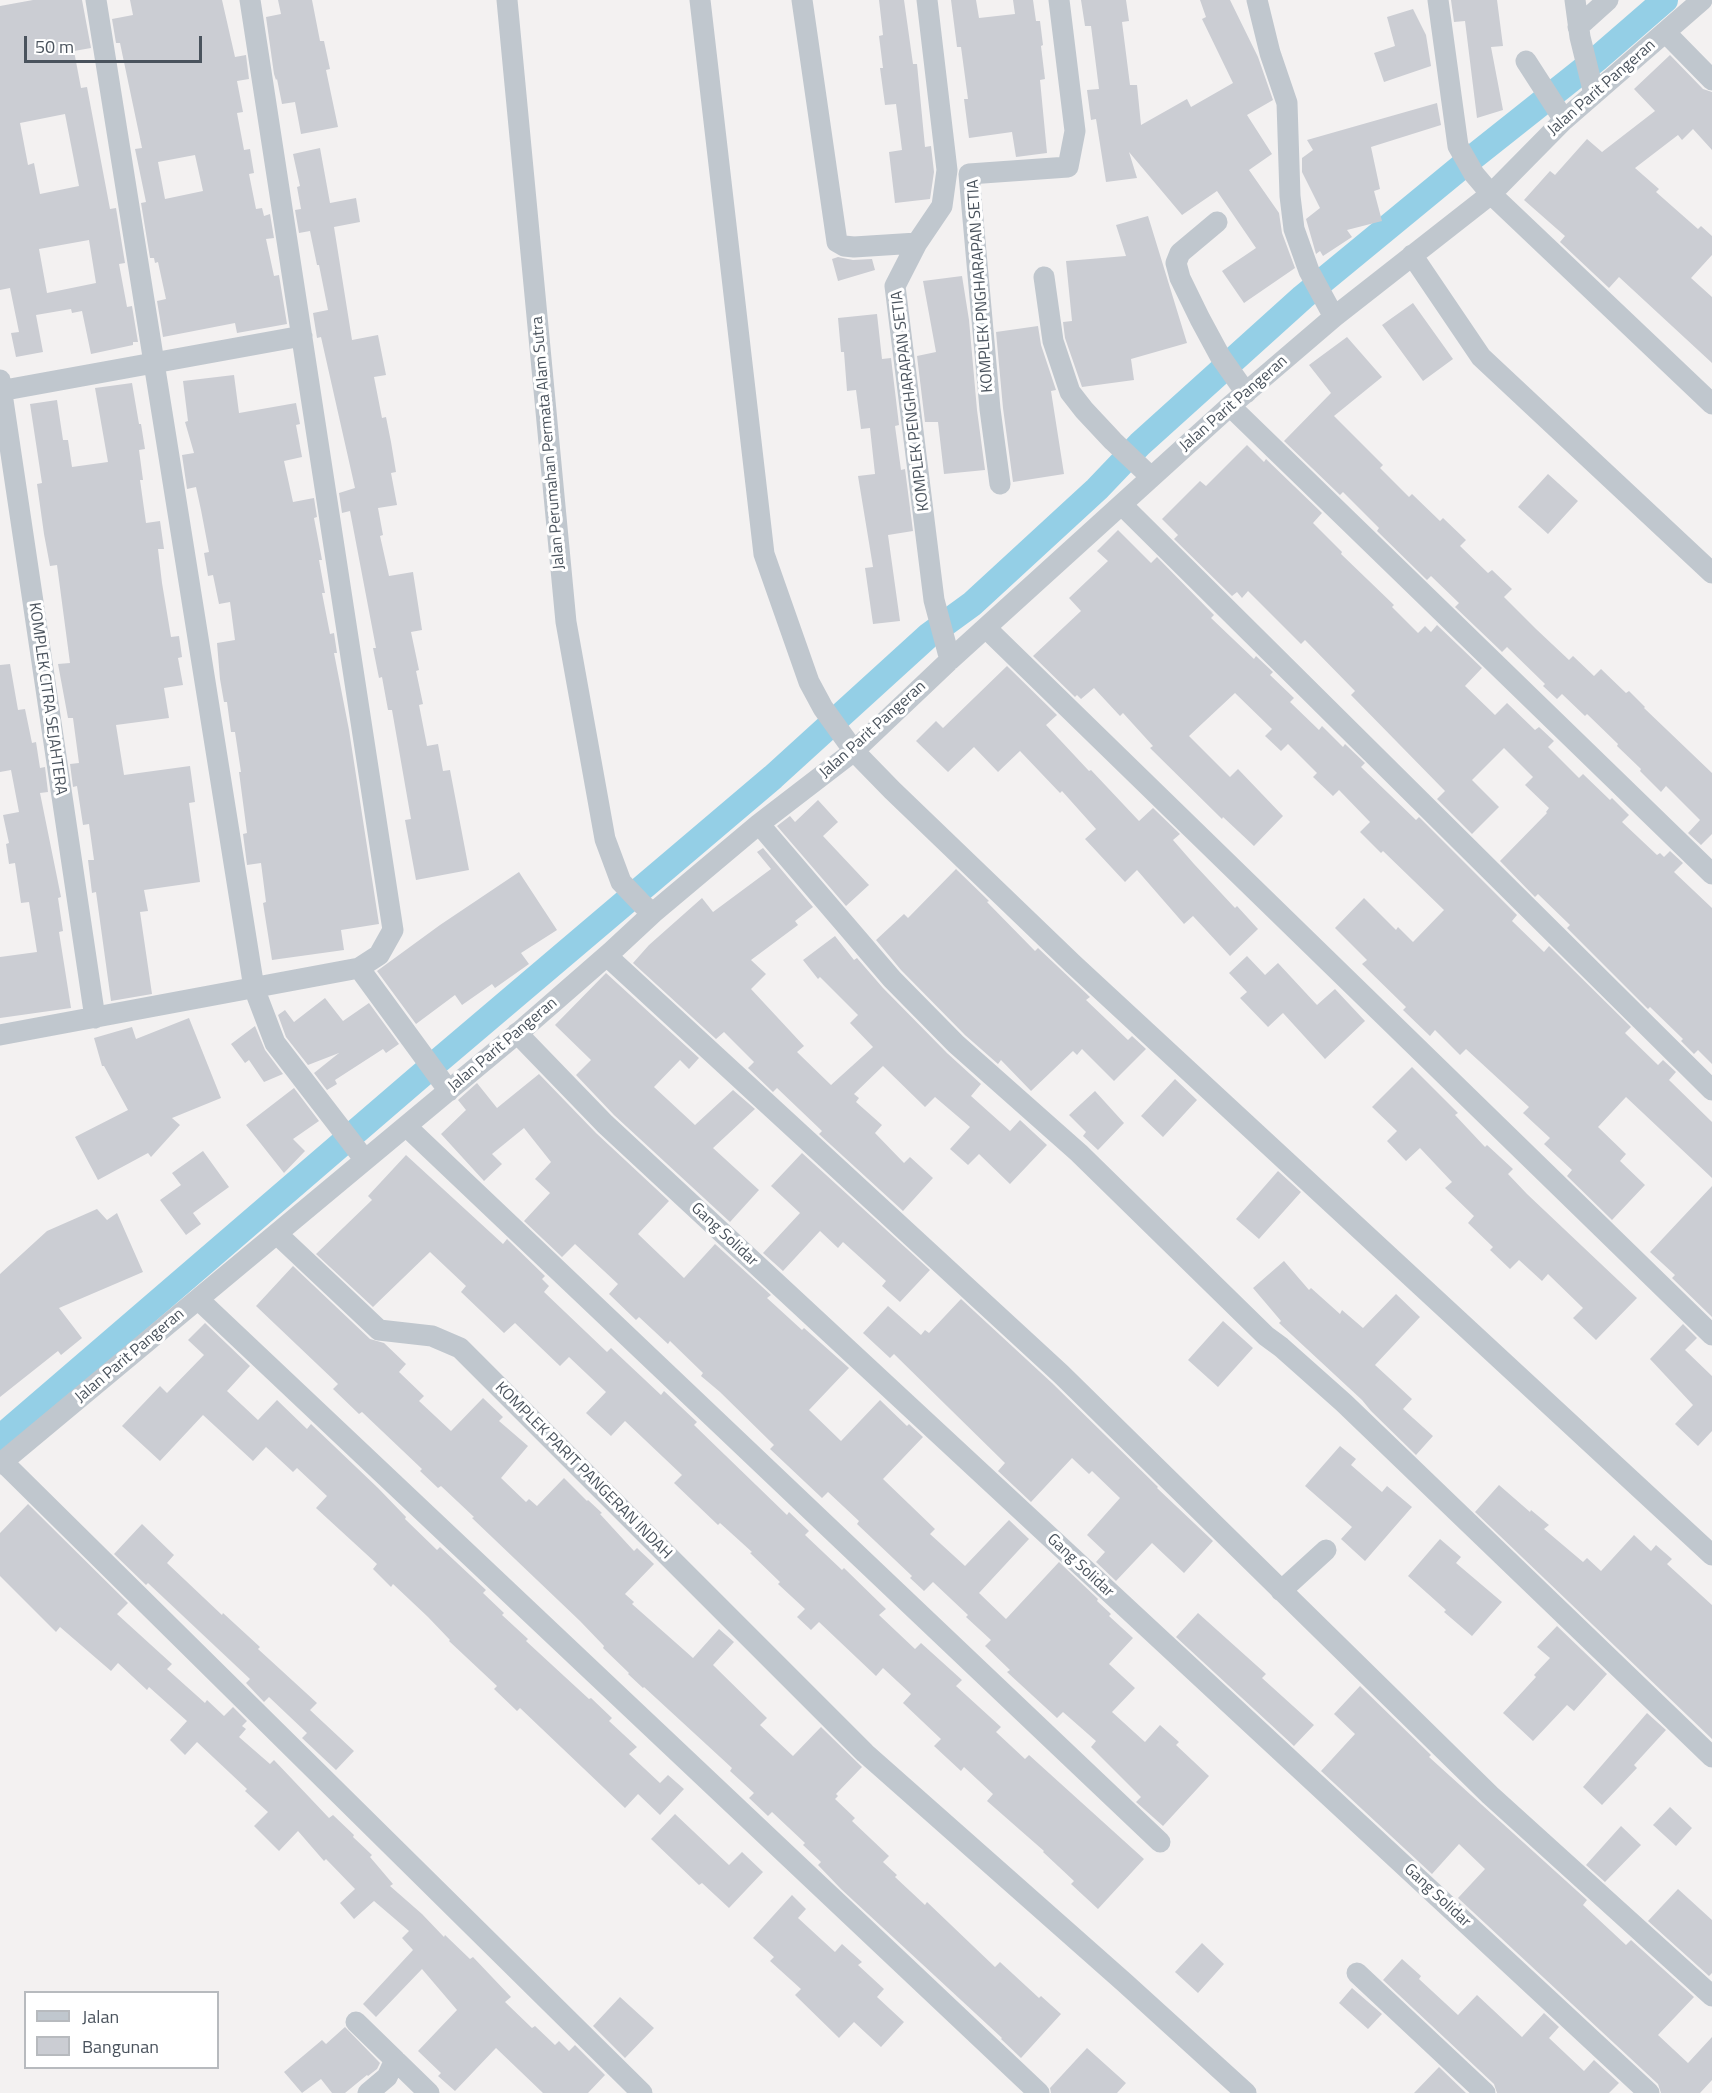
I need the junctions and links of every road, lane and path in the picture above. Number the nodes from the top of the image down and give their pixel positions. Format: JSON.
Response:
{"nodes":[{"id":1,"x":96,"y":0,"type":"edge"},
{"id":2,"x":250,"y":0,"type":"edge"},
{"id":3,"x":507,"y":0,"type":"edge"},
{"id":4,"x":700,"y":0,"type":"edge"},
{"id":5,"x":802,"y":0,"type":"edge"},
{"id":6,"x":927,"y":0,"type":"edge"},
{"id":7,"x":1059,"y":0,"type":"edge"},
{"id":8,"x":1257,"y":0,"type":"edge"},
{"id":9,"x":1438,"y":0,"type":"edge"},
{"id":10,"x":1575,"y":0,"type":"edge"},
{"id":11,"x":1608,"y":0,"type":"edge"},
{"id":12,"x":1702,"y":0,"type":"edge"},
{"id":13,"x":1579,"y":32,"type":"junction"},
{"id":14,"x":1665,"y":32,"type":"junction"},
{"id":15,"x":1526,"y":61,"type":"dead end"},
{"id":16,"x":1712,"y":80,"type":"edge"},
{"id":17,"x":1592,"y":85,"type":"junction"},
{"id":18,"x":1564,"y":120,"type":"junction"},
{"id":19,"x":1491,"y":194,"type":"junction"},
{"id":20,"x":1217,"y":222,"type":"dead end"},
{"id":21,"x":917,"y":243,"type":"junction"},
{"id":22,"x":1412,"y":255,"type":"junction"},
{"id":23,"x":1044,"y":277,"type":"dead end"},
{"id":24,"x":1331,"y":312,"type":"junction"},
{"id":25,"x":302,"y":336,"type":"junction"},
{"id":26,"x":154,"y":363,"type":"junction"},
{"id":27,"x":0,"y":387,"type":"edge"},
{"id":28,"x":1237,"y":394,"type":"junction"},
{"id":29,"x":1712,"y":404,"type":"edge"},
{"id":30,"x":1146,"y":472,"type":"junction"},
{"id":31,"x":1000,"y":484,"type":"dead end"},
{"id":32,"x":1122,"y":505,"type":"junction"},
{"id":33,"x":1712,"y":573,"type":"edge"},
{"id":34,"x":986,"y":628,"type":"junction"},
{"id":35,"x":948,"y":653,"type":"junction"},
{"id":36,"x":850,"y":746,"type":"junction"},
{"id":37,"x":759,"y":824,"type":"junction"},
{"id":38,"x":1712,"y":874,"type":"edge"},
{"id":39,"x":648,"y":909,"type":"junction"},
{"id":40,"x":607,"y":956,"type":"junction"},
{"id":41,"x":359,"y":968,"type":"junction"},
{"id":42,"x":254,"y":988,"type":"junction"},
{"id":43,"x":95,"y":1018,"type":"junction"},
{"id":44,"x":517,"y":1033,"type":"junction"},
{"id":45,"x":0,"y":1035,"type":"edge"},
{"id":46,"x":444,"y":1084,"type":"junction"},
{"id":47,"x":1712,"y":1090,"type":"edge"},
{"id":48,"x":406,"y":1126,"type":"junction"},
{"id":49,"x":365,"y":1160,"type":"junction"},
{"id":50,"x":277,"y":1234,"type":"junction"},
{"id":51,"x":199,"y":1300,"type":"junction"},
{"id":52,"x":1712,"y":1335,"type":"edge"},
{"id":53,"x":2,"y":1463,"type":"edge"},
{"id":54,"x":1326,"y":1550,"type":"dead end"},
{"id":55,"x":1712,"y":1555,"type":"edge"},
{"id":56,"x":1281,"y":1591,"type":"junction"},
{"id":57,"x":1712,"y":1757,"type":"edge"},
{"id":58,"x":1160,"y":1842,"type":"dead end"},
{"id":59,"x":1357,"y":1973,"type":"dead end"},
{"id":60,"x":1712,"y":1996,"type":"edge"},
{"id":61,"x":356,"y":2022,"type":"dead end"},
{"id":62,"x":395,"y":2060,"type":"junction"},
{"id":63,"x":368,"y":2093,"type":"edge"},
{"id":64,"x":429,"y":2093,"type":"edge"},
{"id":65,"x":642,"y":2093,"type":"edge"},
{"id":66,"x":1039,"y":2093,"type":"edge"},
{"id":67,"x":1246,"y":2093,"type":"edge"},
{"id":68,"x":1485,"y":2093,"type":"edge"},
{"id":69,"x":1649,"y":2093,"type":"edge"}],
"edges":[{"from":1,"to":26,"type":"street"},
{"from":2,"to":25,"type":"street"},
{"from":3,"to":39,"type":"street","name":"Jalan Perumahan Permata Alam Sutra"},
{"from":4,"to":36,"type":"street"},
{"from":5,"to":21,"type":"street"},
{"from":6,"to":21,"type":"street","name":"KOMPLEK PENGHARAPAN SETIA"},
{"from":7,"to":31,"type":"street","name":"KOMPLEK PNGHARAPAN SETIA"},
{"from":8,"to":24,"type":"street"},
{"from":9,"to":19,"type":"street"},
{"from":10,"to":13,"type":"street"},
{"from":11,"to":13,"type":"street"},
{"from":12,"to":14,"type":"street","name":"Jalan Parit Pangeran"},
{"from":13,"to":17,"type":"street"},
{"from":14,"to":16,"type":"street"},
{"from":14,"to":17,"type":"street","name":"Jalan Parit Pangeran"},
{"from":15,"to":18,"type":"street"},
{"from":17,"to":18,"type":"street","name":"Jalan Parit Pangeran"},
{"from":18,"to":19,"type":"street","name":"Jalan Parit Pangeran"},
{"from":19,"to":22,"type":"street","name":"Jalan Parit Pangeran"},
{"from":19,"to":29,"type":"street"},
{"from":20,"to":28,"type":"street"},
{"from":21,"to":35,"type":"street","name":"KOMPLEK PENGHARAPAN SETIA"},
{"from":22,"to":24,"type":"street","name":"Jalan Parit Pangeran"},
{"from":22,"to":33,"type":"street"},
{"from":23,"to":30,"type":"street"},
{"from":24,"to":28,"type":"street","name":"Jalan Parit Pangeran"},
{"from":25,"to":26,"type":"street"},
{"from":25,"to":41,"type":"street"},
{"from":26,"to":27,"type":"street"},
{"from":26,"to":42,"type":"street"},
{"from":27,"to":43,"type":"street","name":"KOMPLEK CITRA SEJAHTERA"},
{"from":28,"to":30,"type":"street","name":"Jalan Parit Pangeran"},
{"from":28,"to":38,"type":"street"},
{"from":30,"to":32,"type":"street","name":"Jalan Parit Pangeran"},
{"from":32,"to":34,"type":"street","name":"Jalan Parit Pangeran"},
{"from":32,"to":47,"type":"street"},
{"from":34,"to":35,"type":"street","name":"Jalan Parit Pangeran"},
{"from":34,"to":52,"type":"street"},
{"from":35,"to":36,"type":"street","name":"Jalan Parit Pangeran"},
{"from":36,"to":37,"type":"street","name":"Jalan Parit Pangeran"},
{"from":36,"to":55,"type":"street"},
{"from":37,"to":39,"type":"street","name":"Jalan Parit Pangeran"},
{"from":37,"to":57,"type":"street"},
{"from":39,"to":40,"type":"street","name":"Jalan Parit Pangeran"},
{"from":40,"to":44,"type":"street","name":"Jalan Parit Pangeran"},
{"from":40,"to":56,"type":"street"},
{"from":41,"to":42,"type":"street"},
{"from":41,"to":46,"type":"street"},
{"from":42,"to":43,"type":"street"},
{"from":42,"to":49,"type":"street"},
{"from":43,"to":45,"type":"street"},
{"from":44,"to":46,"type":"street","name":"Jalan Parit Pangeran"},
{"from":44,"to":69,"type":"street","name":"Gang Solidar"},
{"from":46,"to":48,"type":"street","name":"Jalan Parit Pangeran"},
{"from":48,"to":49,"type":"street","name":"Jalan Parit Pangeran"},
{"from":48,"to":58,"type":"street"},
{"from":49,"to":50,"type":"street","name":"Jalan Parit Pangeran"},
{"from":50,"to":51,"type":"street","name":"Jalan Parit Pangeran"},
{"from":50,"to":67,"type":"street","name":"KOMPLEK PARIT PANGERAN INDAH"},
{"from":51,"to":53,"type":"street","name":"Jalan Parit Pangeran"},
{"from":51,"to":66,"type":"street"},
{"from":53,"to":65,"type":"street"},
{"from":54,"to":56,"type":"street"},
{"from":56,"to":60,"type":"street"},
{"from":59,"to":68,"type":"street"},
{"from":61,"to":62,"type":"street"},
{"from":62,"to":63,"type":"street"},
{"from":62,"to":64,"type":"street"}]}
